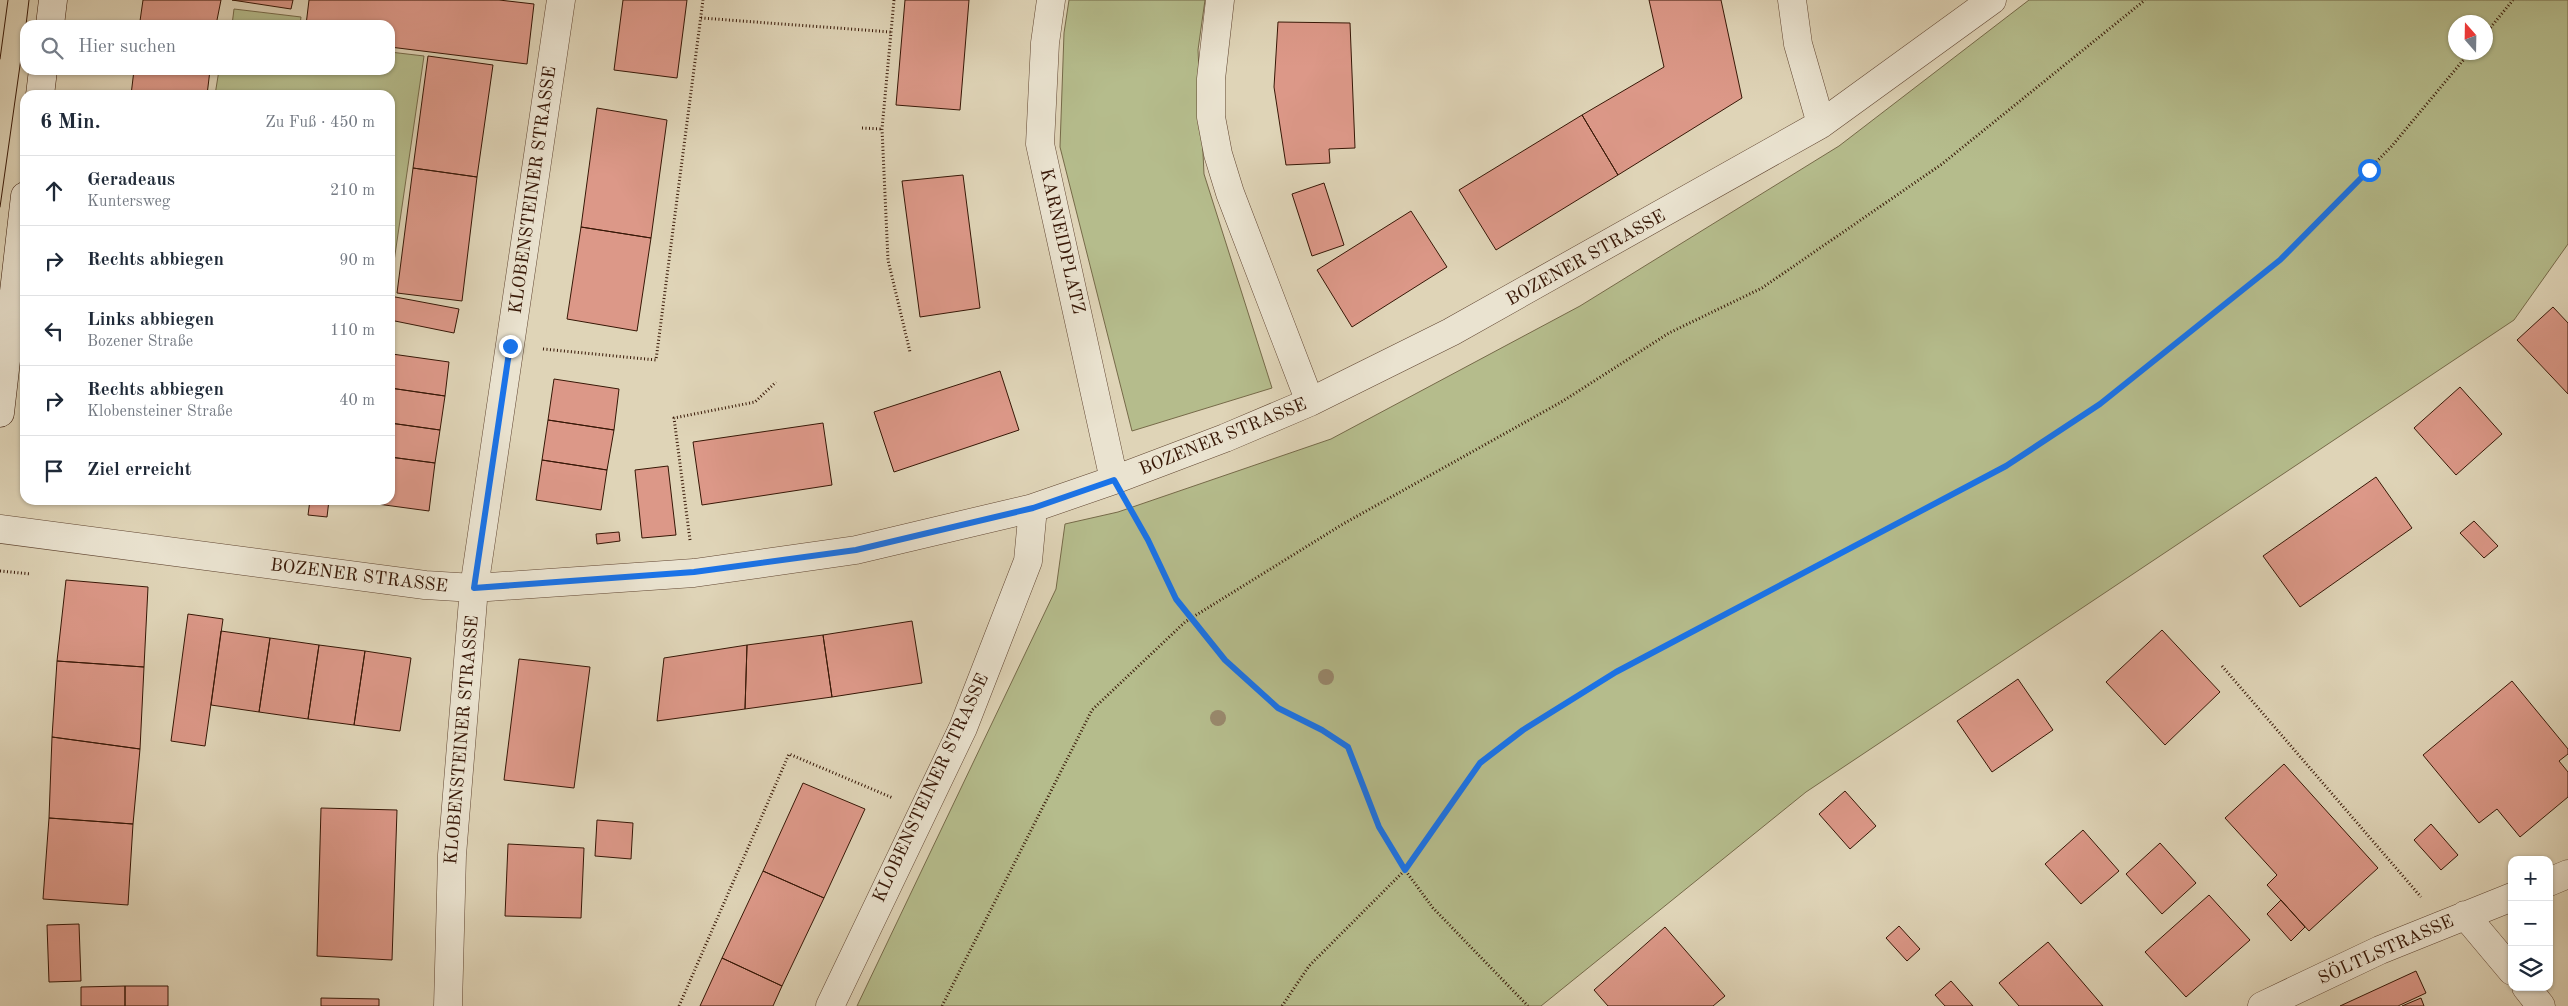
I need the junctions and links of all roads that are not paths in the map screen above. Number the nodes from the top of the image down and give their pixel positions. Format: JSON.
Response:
{"nodes":[{"id":1,"x":53,"y":0,"type":"edge"},
{"id":2,"x":561,"y":0,"type":"edge"},
{"id":3,"x":1051,"y":0,"type":"edge"},
{"id":4,"x":1220,"y":0,"type":"edge"},
{"id":5,"x":1792,"y":0,"type":"edge"},
{"id":6,"x":1992,"y":0,"type":"edge"},
{"id":7,"x":51,"y":20,"type":"edge"},
{"id":8,"x":42,"y":75,"type":"edge"},
{"id":9,"x":41,"y":90,"type":"edge"},
{"id":10,"x":1821,"y":124,"type":"junction"},
{"id":11,"x":20,"y":239,"type":"edge"},
{"id":12,"x":1310,"y":402,"type":"junction"},
{"id":13,"x":0,"y":413,"type":"edge"},
{"id":14,"x":1114,"y":480,"type":"junction"},
{"id":15,"x":1033,"y":508,"type":"junction"},
{"id":16,"x":0,"y":529,"type":"edge"},
{"id":17,"x":474,"y":588,"type":"junction"},
{"id":18,"x":2568,"y":874,"type":"edge"},
{"id":19,"x":2553,"y":880,"type":"edge"},
{"id":20,"x":2508,"y":899,"type":"edge"},
{"id":21,"x":2454,"y":919,"type":"junction"},
{"id":22,"x":2508,"y":967,"type":"edge"},
{"id":23,"x":2529,"y":991,"type":"edge"},
{"id":24,"x":448,"y":1006,"type":"edge"},
{"id":25,"x":830,"y":1006,"type":"edge"},
{"id":26,"x":2262,"y":1006,"type":"edge"},
{"id":27,"x":2542,"y":1006,"type":"edge"}],
"edges":[{"from":1,"to":7,"type":"street"},
{"from":2,"to":17,"type":"street","name":"KLOBENSTEINER STRASSE"},
{"from":3,"to":14,"type":"street","name":"KARNEIDPLATZ"},
{"from":4,"to":12,"type":"street"},
{"from":5,"to":10,"type":"street"},
{"from":6,"to":10,"type":"street","name":"BOZENER STRASSE"},
{"from":8,"to":9,"type":"street"},
{"from":10,"to":12,"type":"street","name":"BOZENER STRASSE"},
{"from":11,"to":13,"type":"street"},
{"from":12,"to":14,"type":"street","name":"BOZENER STRASSE"},
{"from":14,"to":15,"type":"street","name":"BOZENER STRASSE"},
{"from":15,"to":17,"type":"street","name":"BOZENER STRASSE"},
{"from":15,"to":25,"type":"street","name":"KLOBENSTEINER STRASSE"},
{"from":16,"to":17,"type":"street","name":"BOZENER STRASSE"},
{"from":17,"to":24,"type":"street","name":"KLOBENSTEINER STRASSE"},
{"from":18,"to":19,"type":"street"},
{"from":20,"to":21,"type":"street","name":"SÖLTLSTRASSE"},
{"from":21,"to":22,"type":"street"},
{"from":21,"to":26,"type":"street","name":"SÖLTLSTRASSE"},
{"from":23,"to":27,"type":"street"}]}
